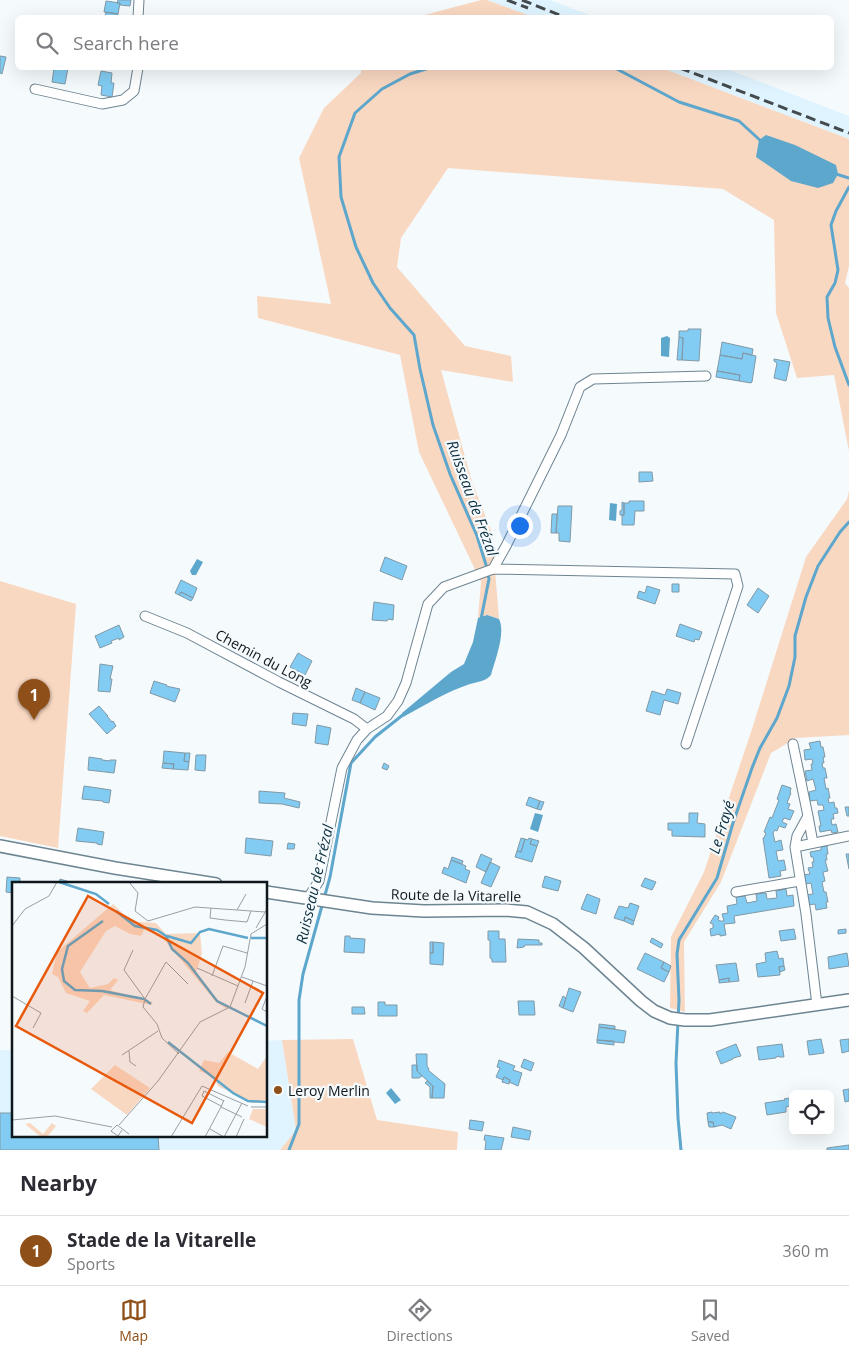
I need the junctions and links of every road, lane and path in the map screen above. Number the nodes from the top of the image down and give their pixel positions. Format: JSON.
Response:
{"nodes":[{"id":1,"x":138,"y":0,"type":"edge"},
{"id":2,"x":138,"y":15,"type":"edge"},
{"id":3,"x":138,"y":70,"type":"edge"},
{"id":4,"x":35,"y":89,"type":"dead end"},
{"id":5,"x":706,"y":376,"type":"dead end"},
{"id":6,"x":493,"y":569,"type":"junction"},
{"id":7,"x":145,"y":616,"type":"dead end"},
{"id":8,"x":367,"y":729,"type":"junction"},
{"id":9,"x":686,"y":744,"type":"dead end"},
{"id":10,"x":793,"y":744,"type":"dead end"},
{"id":11,"x":808,"y":816,"type":"junction"},
{"id":12,"x":849,"y":836,"type":"edge"},
{"id":13,"x":813,"y":843,"type":"junction"},
{"id":14,"x":0,"y":846,"type":"edge"},
{"id":15,"x":795,"y":847,"type":"junction"},
{"id":16,"x":800,"y":881,"type":"junction"},
{"id":17,"x":204,"y":882,"type":"edge"},
{"id":18,"x":268,"y":892,"type":"edge"},
{"id":19,"x":736,"y":892,"type":"dead end"},
{"id":20,"x":312,"y":899,"type":"junction"},
{"id":21,"x":849,"y":1000,"type":"edge"},
{"id":22,"x":817,"y":1005,"type":"junction"}],
"edges":[{"from":1,"to":2,"type":"street"},
{"from":3,"to":4,"type":"street"},
{"from":5,"to":6,"type":"street"},
{"from":6,"to":8,"type":"street"},
{"from":6,"to":9,"type":"street"},
{"from":7,"to":8,"type":"street","name":"Chemin du Long"},
{"from":8,"to":20,"type":"street"},
{"from":10,"to":11,"type":"street"},
{"from":11,"to":13,"type":"street"},
{"from":11,"to":15,"type":"street"},
{"from":12,"to":13,"type":"street"},
{"from":13,"to":15,"type":"street"},
{"from":14,"to":17,"type":"street"},
{"from":15,"to":16,"type":"street"},
{"from":16,"to":19,"type":"street"},
{"from":16,"to":22,"type":"street"},
{"from":18,"to":20,"type":"street","name":"Route de la Vitarelle"},
{"from":20,"to":22,"type":"street","name":"Route de la Vitarelle"},
{"from":21,"to":22,"type":"street","name":"Route de la Vitarelle"}]}
